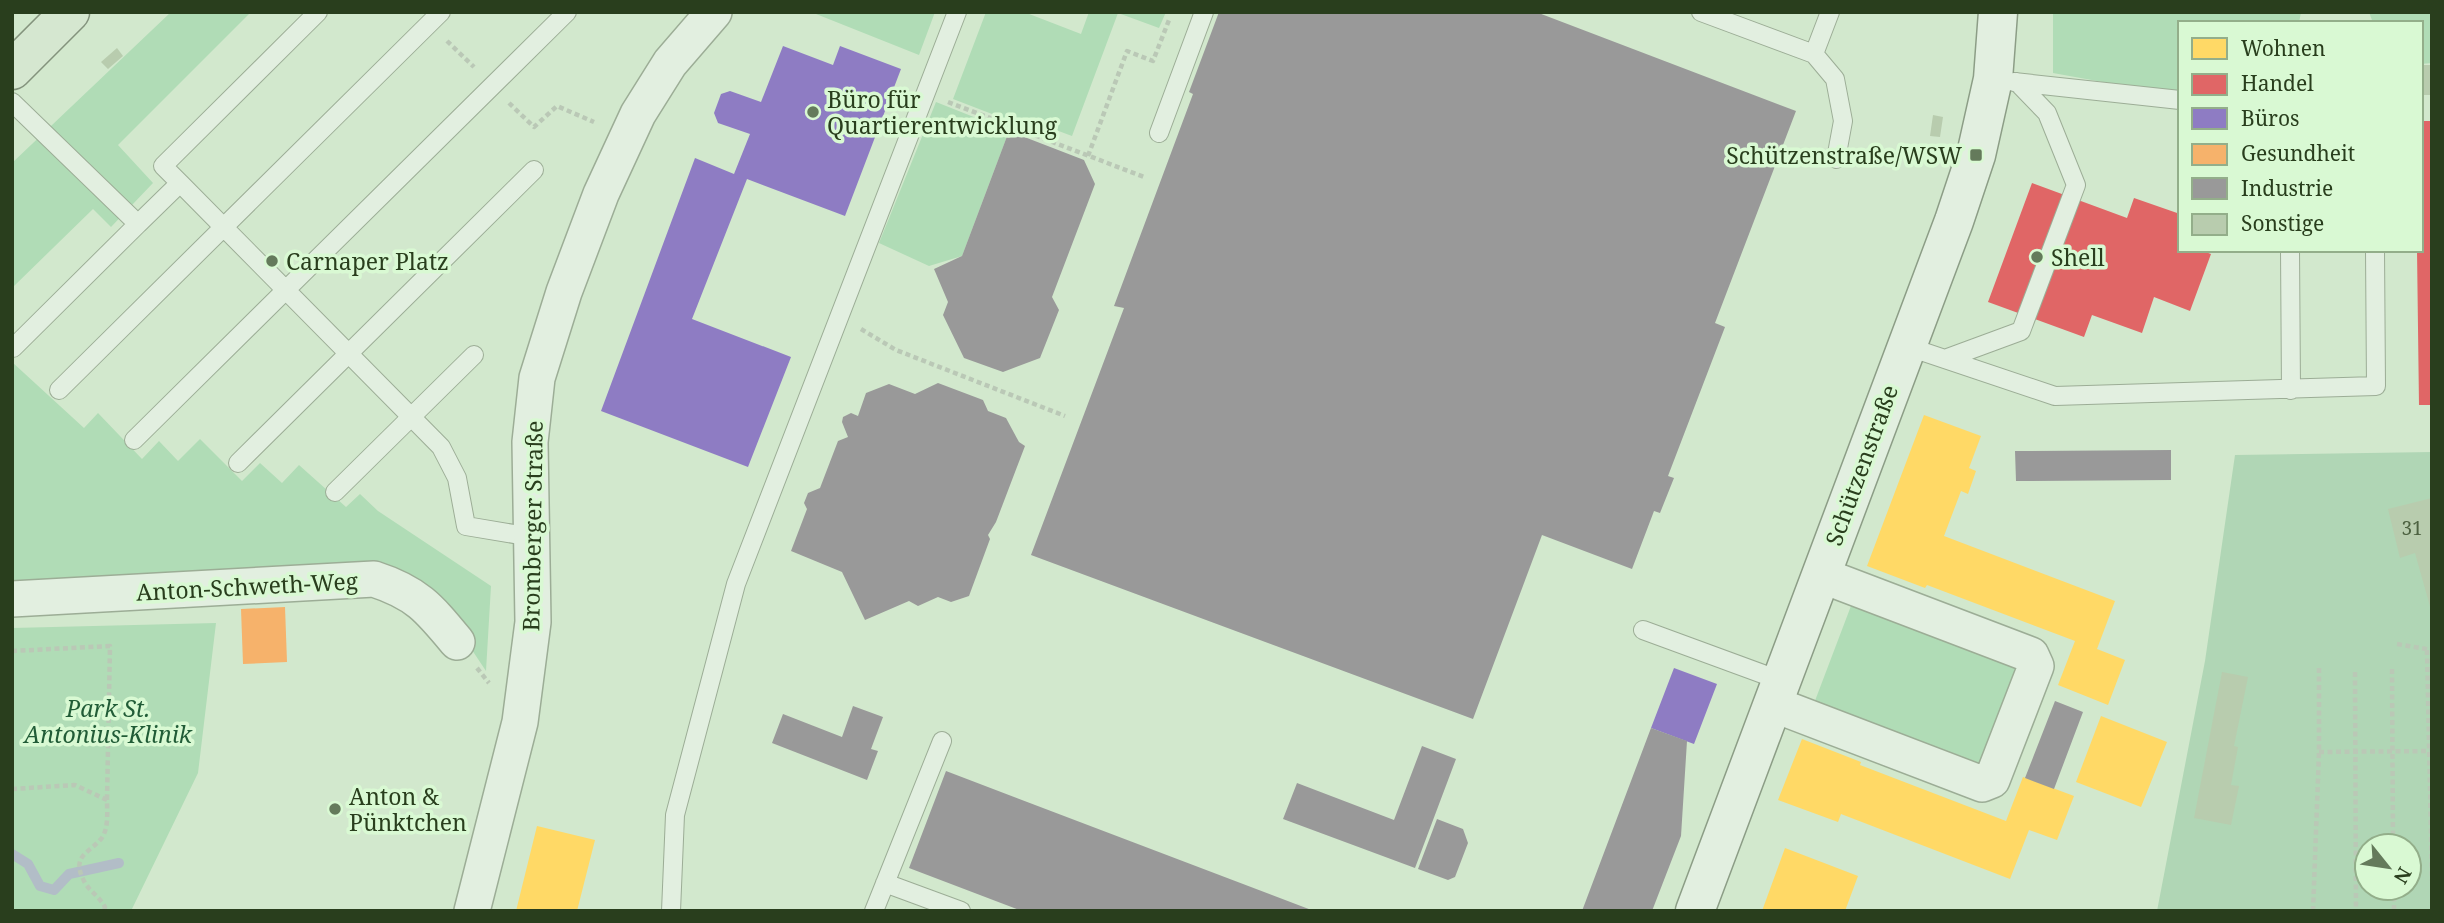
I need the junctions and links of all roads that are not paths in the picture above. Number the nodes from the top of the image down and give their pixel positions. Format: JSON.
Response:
{"nodes":[{"id":1,"x":70,"y":12,"type":"edge"},
{"id":2,"x":318,"y":12,"type":"edge"},
{"id":3,"x":441,"y":12,"type":"edge"},
{"id":4,"x":567,"y":12,"type":"edge"},
{"id":5,"x":715,"y":12,"type":"edge"},
{"id":6,"x":957,"y":12,"type":"edge"},
{"id":7,"x":1205,"y":12,"type":"edge"},
{"id":8,"x":1701,"y":12,"type":"edge"},
{"id":9,"x":1830,"y":12,"type":"edge"},
{"id":10,"x":1998,"y":12,"type":"edge"},
{"id":11,"x":1737,"y":18,"type":"edge"},
{"id":12,"x":1814,"y":54,"type":"junction"},
{"id":13,"x":12,"y":70,"type":"edge"},
{"id":14,"x":2005,"y":81,"type":"junction"},
{"id":15,"x":2178,"y":100,"type":"edge"},
{"id":16,"x":12,"y":102,"type":"edge"},
{"id":17,"x":1159,"y":133,"type":"dead end"},
{"id":18,"x":1836,"y":159,"type":"dead end"},
{"id":19,"x":534,"y":170,"type":"dead end"},
{"id":20,"x":180,"y":183,"type":"junction"},
{"id":21,"x":138,"y":225,"type":"junction"},
{"id":22,"x":223,"y":227,"type":"junction"},
{"id":23,"x":2290,"y":252,"type":"edge"},
{"id":24,"x":2375,"y":252,"type":"edge"},
{"id":25,"x":286,"y":290,"type":"junction"},
{"id":26,"x":1906,"y":346,"type":"junction"},
{"id":27,"x":13,"y":348,"type":"edge"},
{"id":28,"x":348,"y":354,"type":"junction"},
{"id":29,"x":474,"y":355,"type":"dead end"},
{"id":30,"x":1945,"y":359,"type":"junction"},
{"id":31,"x":59,"y":390,"type":"dead end"},
{"id":32,"x":2291,"y":390,"type":"junction"},
{"id":33,"x":411,"y":417,"type":"junction"},
{"id":34,"x":134,"y":440,"type":"dead end"},
{"id":35,"x":238,"y":463,"type":"dead end"},
{"id":36,"x":335,"y":492,"type":"dead end"},
{"id":37,"x":532,"y":537,"type":"junction"},
{"id":38,"x":1821,"y":575,"type":"junction"},
{"id":39,"x":12,"y":599,"type":"edge"},
{"id":40,"x":1643,"y":629,"type":"dead end"},
{"id":41,"x":457,"y":642,"type":"dead end"},
{"id":42,"x":1777,"y":693,"type":"junction"},
{"id":43,"x":942,"y":741,"type":"dead end"},
{"id":44,"x":885,"y":883,"type":"junction"},
{"id":45,"x":472,"y":911,"type":"edge"},
{"id":46,"x":671,"y":911,"type":"edge"},
{"id":47,"x":874,"y":911,"type":"edge"},
{"id":48,"x":961,"y":911,"type":"edge"},
{"id":49,"x":1695,"y":911,"type":"edge"}],
"edges":[{"from":1,"to":13,"type":"main road"},
{"from":2,"to":20,"type":"lane"},
{"from":3,"to":22,"type":"lane"},
{"from":4,"to":25,"type":"lane"},
{"from":5,"to":37,"type":"street","name":"Bromberger Straße"},
{"from":6,"to":46,"type":"lane"},
{"from":7,"to":17,"type":"lane"},
{"from":8,"to":11,"type":"lane"},
{"from":9,"to":12,"type":"lane"},
{"from":10,"to":14,"type":"street","name":"Schützenstraße"},
{"from":11,"to":12,"type":"lane"},
{"from":12,"to":18,"type":"lane"},
{"from":14,"to":15,"type":"lane"},
{"from":14,"to":26,"type":"street","name":"Schützenstraße"},
{"from":14,"to":30,"type":"lane"},
{"from":16,"to":21,"type":"lane"},
{"from":19,"to":28,"type":"lane"},
{"from":20,"to":21,"type":"lane"},
{"from":20,"to":22,"type":"lane"},
{"from":21,"to":27,"type":"lane"},
{"from":22,"to":25,"type":"lane"},
{"from":22,"to":31,"type":"lane"},
{"from":23,"to":32,"type":"lane"},
{"from":24,"to":32,"type":"lane"},
{"from":25,"to":28,"type":"lane"},
{"from":25,"to":34,"type":"lane"},
{"from":26,"to":30,"type":"lane"},
{"from":26,"to":38,"type":"street","name":"Schützenstraße"},
{"from":28,"to":33,"type":"lane"},
{"from":28,"to":35,"type":"lane"},
{"from":29,"to":33,"type":"lane"},
{"from":30,"to":32,"type":"lane"},
{"from":33,"to":36,"type":"lane"},
{"from":33,"to":37,"type":"lane"},
{"from":37,"to":45,"type":"street","name":"Bromberger Straße"},
{"from":38,"to":42,"type":"street","name":"Schützenstraße"},
{"from":38,"to":42,"type":"street"},
{"from":39,"to":41,"type":"street","name":"Anton-Schweth-Weg"},
{"from":40,"to":42,"type":"lane"},
{"from":42,"to":49,"type":"street","name":"Schützenstraße"},
{"from":43,"to":44,"type":"lane"},
{"from":44,"to":47,"type":"lane"},
{"from":44,"to":48,"type":"lane"}]}
